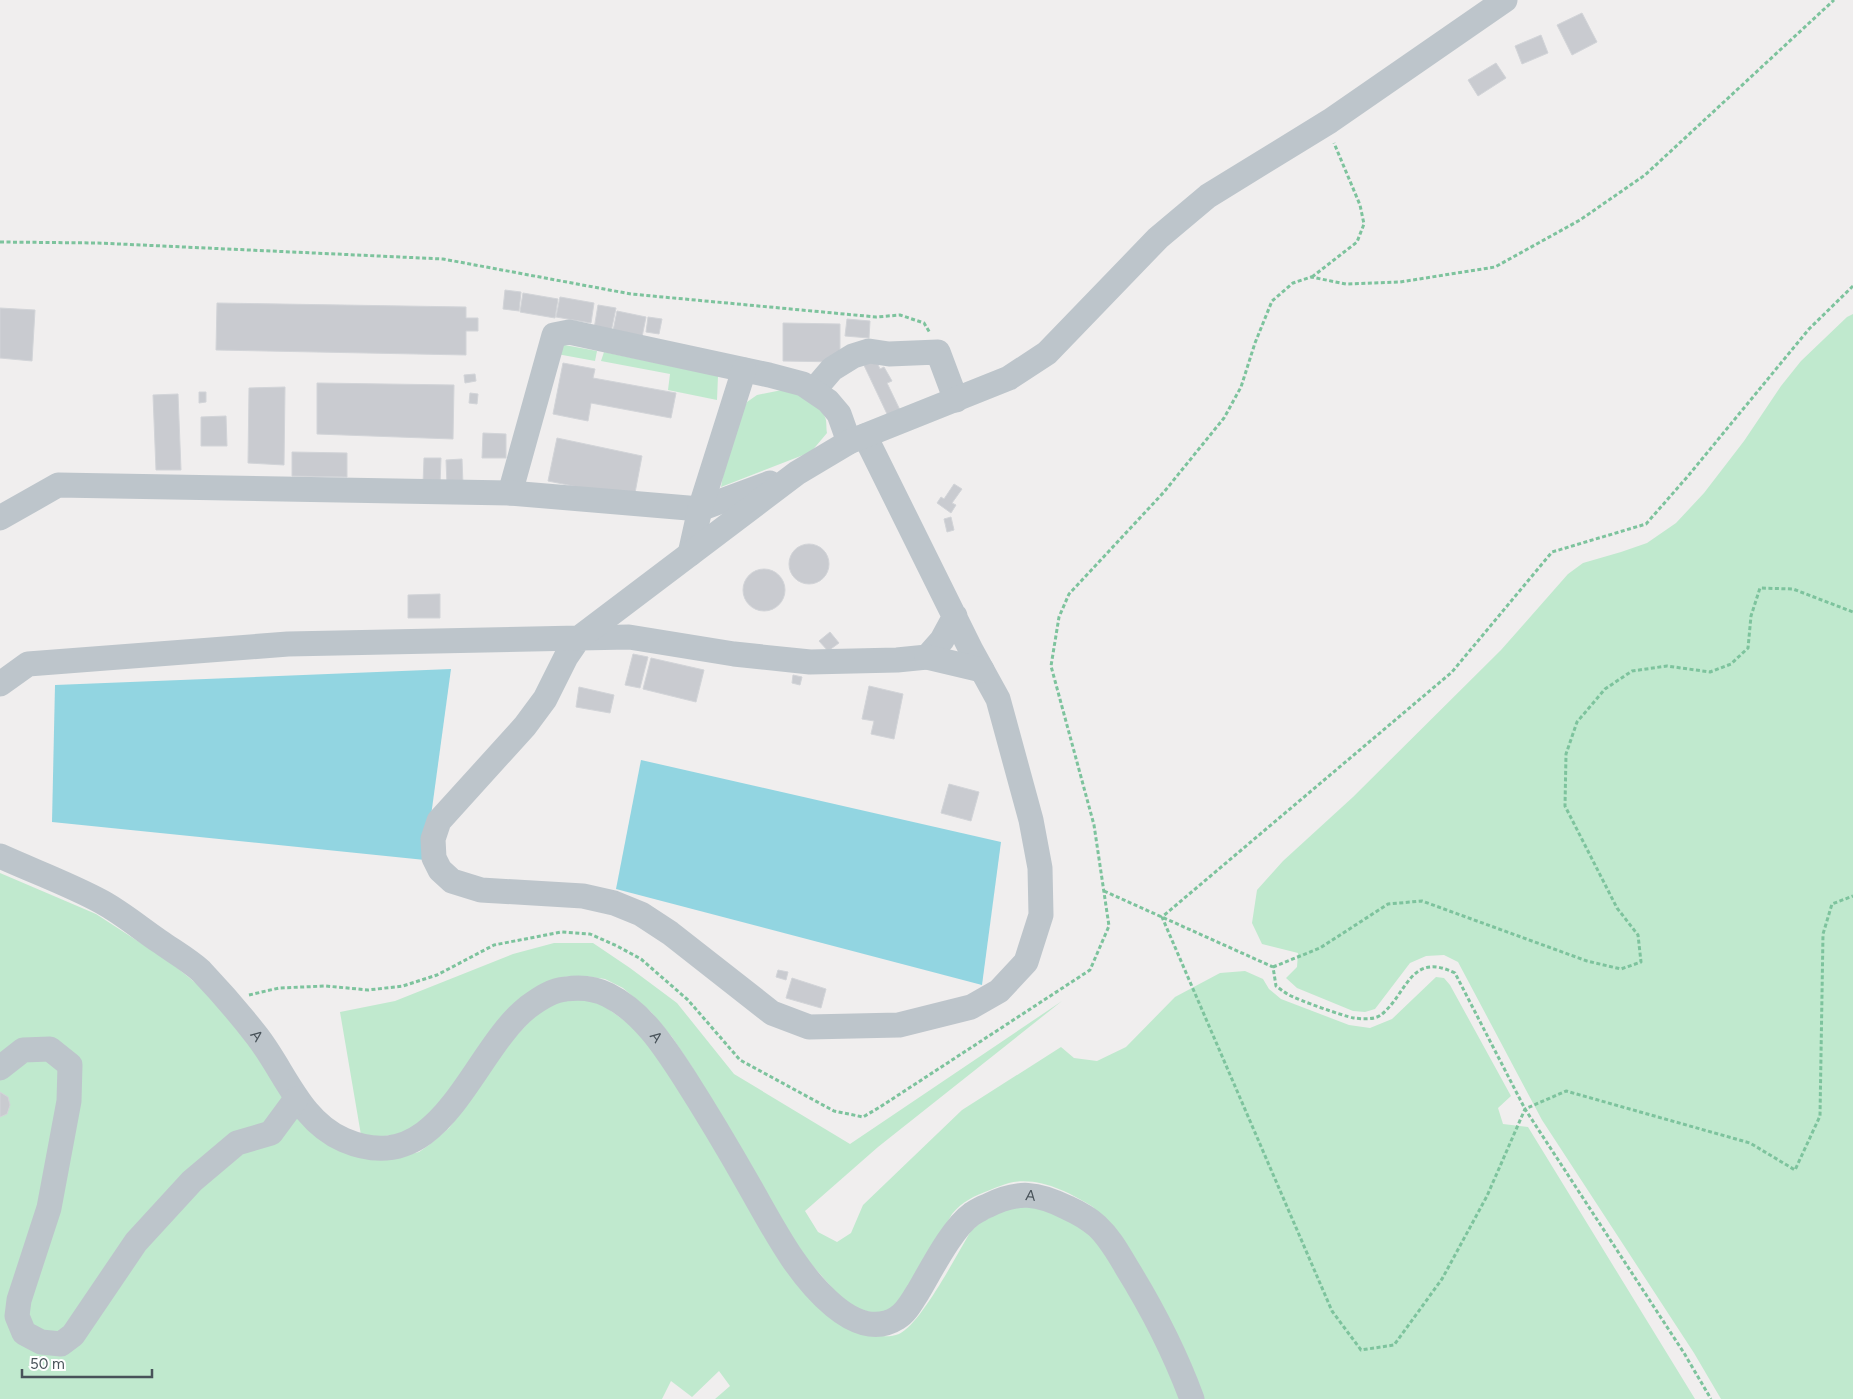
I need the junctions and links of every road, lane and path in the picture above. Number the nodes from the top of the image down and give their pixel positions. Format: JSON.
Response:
{"nodes":[{"id":1,"x":1505,"y":0,"type":"edge"},
{"id":2,"x":1834,"y":0,"type":"edge"},
{"id":3,"x":1330,"y":121,"type":"junction"},
{"id":4,"x":0,"y":242,"type":"edge"},
{"id":5,"x":1311,"y":278,"type":"junction"},
{"id":6,"x":1853,"y":286,"type":"edge"},
{"id":7,"x":938,"y":352,"type":"junction"},
{"id":8,"x":744,"y":370,"type":"junction"},
{"id":9,"x":814,"y":390,"type":"junction"},
{"id":10,"x":956,"y":400,"type":"junction"},
{"id":11,"x":857,"y":439,"type":"junction"},
{"id":12,"x":797,"y":472,"type":"junction"},
{"id":13,"x":510,"y":493,"type":"junction"},
{"id":14,"x":700,"y":509,"type":"junction"},
{"id":15,"x":0,"y":518,"type":"edge"},
{"id":16,"x":690,"y":554,"type":"junction"},
{"id":17,"x":1853,"y":612,"type":"edge"},
{"id":18,"x":954,"y":616,"type":"junction"},
{"id":19,"x":579,"y":638,"type":"junction"},
{"id":20,"x":927,"y":657,"type":"junction"},
{"id":21,"x":28,"y":664,"type":"junction"},
{"id":22,"x":0,"y":667,"type":"edge"},
{"id":23,"x":982,"y":670,"type":"junction"},
{"id":24,"x":0,"y":684,"type":"edge"},
{"id":25,"x":0,"y":856,"type":"edge"},
{"id":26,"x":1104,"y":891,"type":"junction"},
{"id":27,"x":1853,"y":896,"type":"edge"},
{"id":28,"x":1162,"y":917,"type":"junction"},
{"id":29,"x":1273,"y":967,"type":"junction"},
{"id":30,"x":226,"y":1001,"type":"junction"},
{"id":31,"x":0,"y":1068,"type":"edge"},
{"id":32,"x":296,"y":1099,"type":"junction"},
{"id":33,"x":1525,"y":1109,"type":"junction"},
{"id":34,"x":1192,"y":1399,"type":"edge"},
{"id":35,"x":1711,"y":1399,"type":"edge"}],
"edges":[{"from":1,"to":3,"type":"street"},
{"from":2,"to":5,"type":"path"},
{"from":3,"to":5,"type":"path"},
{"from":3,"to":10,"type":"street"},
{"from":4,"to":7,"type":"path"},
{"from":5,"to":26,"type":"path"},
{"from":6,"to":28,"type":"path"},
{"from":7,"to":9,"type":"street"},
{"from":7,"to":10,"type":"street"},
{"from":8,"to":9,"type":"street"},
{"from":8,"to":13,"type":"street"},
{"from":8,"to":14,"type":"street"},
{"from":9,"to":11,"type":"street"},
{"from":10,"to":11,"type":"street"},
{"from":11,"to":12,"type":"street"},
{"from":11,"to":18,"type":"street"},
{"from":12,"to":14,"type":"street"},
{"from":12,"to":16,"type":"street"},
{"from":13,"to":14,"type":"street"},
{"from":13,"to":15,"type":"street"},
{"from":14,"to":16,"type":"street"},
{"from":16,"to":19,"type":"street"},
{"from":17,"to":29,"type":"path"},
{"from":18,"to":20,"type":"street"},
{"from":18,"to":23,"type":"street"},
{"from":19,"to":20,"type":"street"},
{"from":19,"to":21,"type":"street"},
{"from":19,"to":23,"type":"street"},
{"from":20,"to":23,"type":"street"},
{"from":21,"to":22,"type":"street"},
{"from":21,"to":24,"type":"street"},
{"from":25,"to":30,"type":"street","name":"A"},
{"from":26,"to":28,"type":"path"},
{"from":26,"to":30,"type":"path"},
{"from":27,"to":33,"type":"path"},
{"from":28,"to":29,"type":"path"},
{"from":28,"to":33,"type":"path"},
{"from":29,"to":33,"type":"path"},
{"from":30,"to":32,"type":"street","name":"A"},
{"from":31,"to":32,"type":"street"},
{"from":32,"to":34,"type":"street","name":"A"},
{"from":33,"to":35,"type":"path"}]}
